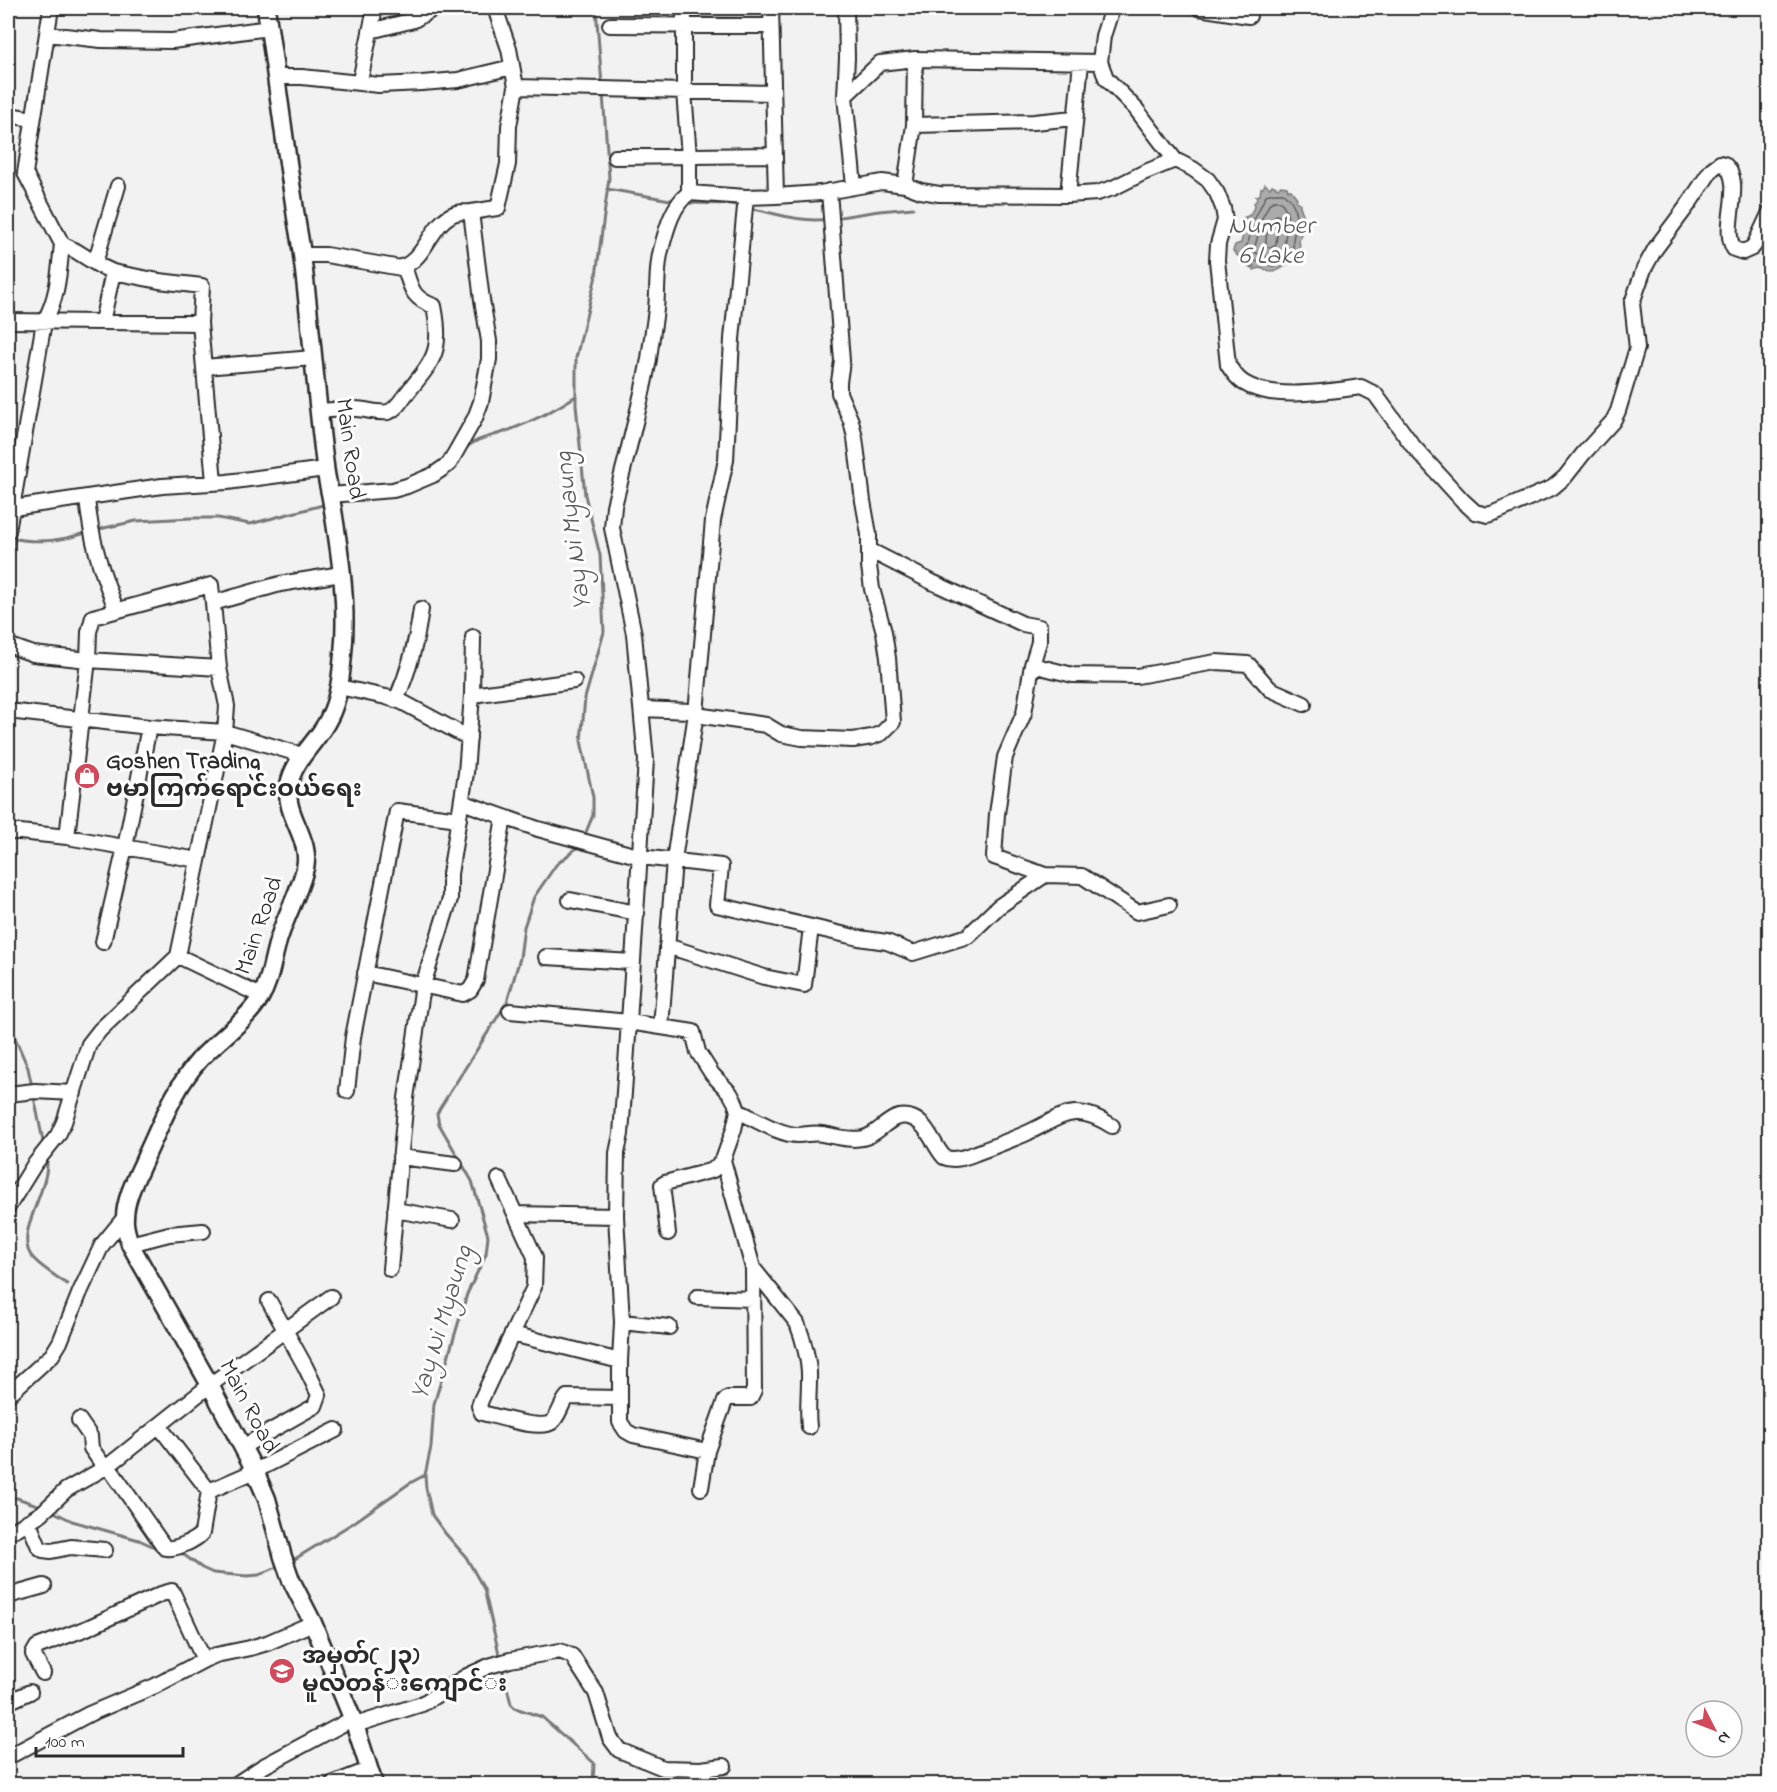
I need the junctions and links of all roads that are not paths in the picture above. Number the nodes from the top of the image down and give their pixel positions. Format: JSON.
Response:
{"nodes":[{"id":1,"x":51,"y":8,"type":"edge"},
{"id":2,"x":266,"y":8,"type":"edge"},
{"id":3,"x":375,"y":8,"type":"edge"},
{"id":4,"x":435,"y":8,"type":"edge"},
{"id":5,"x":495,"y":8,"type":"edge"},
{"id":6,"x":684,"y":8,"type":"edge"},
{"id":7,"x":771,"y":8,"type":"edge"},
{"id":8,"x":846,"y":8,"type":"edge"},
{"id":9,"x":1112,"y":8,"type":"edge"},
{"id":10,"x":1199,"y":8,"type":"edge"},
{"id":11,"x":1249,"y":16,"type":"dead end"},
{"id":12,"x":610,"y":25,"type":"dead end"},
{"id":13,"x":771,"y":26,"type":"junction"},
{"id":14,"x":685,"y":27,"type":"junction"},
{"id":15,"x":269,"y":28,"type":"junction"},
{"id":16,"x":370,"y":31,"type":"junction"},
{"id":17,"x":46,"y":34,"type":"junction"},
{"id":18,"x":915,"y":58,"type":"junction"},
{"id":19,"x":1081,"y":62,"type":"junction"},
{"id":20,"x":1100,"y":62,"type":"junction"},
{"id":21,"x":512,"y":67,"type":"junction"},
{"id":22,"x":276,"y":77,"type":"junction"},
{"id":23,"x":360,"y":81,"type":"junction"},
{"id":24,"x":516,"y":87,"type":"junction"},
{"id":25,"x":684,"y":90,"type":"junction"},
{"id":26,"x":772,"y":93,"type":"junction"},
{"id":27,"x":845,"y":96,"type":"junction"},
{"id":28,"x":8,"y":115,"type":"edge"},
{"id":29,"x":1074,"y":118,"type":"junction"},
{"id":30,"x":33,"y":119,"type":"junction"},
{"id":31,"x":914,"y":125,"type":"junction"},
{"id":32,"x":775,"y":155,"type":"junction"},
{"id":33,"x":615,"y":157,"type":"dead end"},
{"id":34,"x":689,"y":157,"type":"junction"},
{"id":35,"x":1175,"y":160,"type":"junction"},
{"id":36,"x":905,"y":184,"type":"junction"},
{"id":37,"x":118,"y":186,"type":"dead end"},
{"id":38,"x":854,"y":186,"type":"junction"},
{"id":39,"x":829,"y":191,"type":"junction"},
{"id":40,"x":689,"y":193,"type":"junction"},
{"id":41,"x":1068,"y":195,"type":"junction"},
{"id":42,"x":776,"y":196,"type":"junction"},
{"id":43,"x":746,"y":197,"type":"junction"},
{"id":44,"x":471,"y":212,"type":"junction"},
{"id":45,"x":1770,"y":212,"type":"edge"},
{"id":46,"x":62,"y":244,"type":"junction"},
{"id":47,"x":302,"y":255,"type":"junction"},
{"id":48,"x":95,"y":263,"type":"junction"},
{"id":49,"x":404,"y":266,"type":"junction"},
{"id":50,"x":113,"y":272,"type":"junction"},
{"id":51,"x":8,"y":321,"type":"edge"},
{"id":52,"x":44,"y":322,"type":"junction"},
{"id":53,"x":102,"y":322,"type":"junction"},
{"id":54,"x":200,"y":323,"type":"junction"},
{"id":55,"x":313,"y":358,"type":"junction"},
{"id":56,"x":204,"y":367,"type":"junction"},
{"id":57,"x":319,"y":411,"type":"junction"},
{"id":58,"x":325,"y":469,"type":"junction"},
{"id":59,"x":214,"y":482,"type":"junction"},
{"id":60,"x":330,"y":495,"type":"junction"},
{"id":61,"x":87,"y":498,"type":"junction"},
{"id":62,"x":13,"y":508,"type":"junction"},
{"id":63,"x":8,"y":531,"type":"edge"},
{"id":64,"x":869,"y":550,"type":"junction"},
{"id":65,"x":341,"y":574,"type":"junction"},
{"id":66,"x":213,"y":603,"type":"junction"},
{"id":67,"x":116,"y":609,"type":"junction"},
{"id":68,"x":422,"y":609,"type":"dead end"},
{"id":69,"x":473,"y":637,"type":"dead end"},
{"id":70,"x":8,"y":645,"type":"edge"},
{"id":71,"x":88,"y":660,"type":"junction"},
{"id":72,"x":1032,"y":665,"type":"junction"},
{"id":73,"x":219,"y":668,"type":"junction"},
{"id":74,"x":574,"y":681,"type":"dead end"},
{"id":75,"x":339,"y":687,"type":"junction"},
{"id":76,"x":471,"y":695,"type":"junction"},
{"id":77,"x":396,"y":700,"type":"junction"},
{"id":78,"x":1304,"y":704,"type":"dead end"},
{"id":79,"x":642,"y":708,"type":"junction"},
{"id":80,"x":8,"y":711,"type":"edge"},
{"id":81,"x":696,"y":714,"type":"junction"},
{"id":82,"x":81,"y":720,"type":"junction"},
{"id":83,"x":149,"y":727,"type":"junction"},
{"id":84,"x":225,"y":732,"type":"junction"},
{"id":85,"x":469,"y":738,"type":"junction"},
{"id":86,"x":302,"y":756,"type":"junction"},
{"id":87,"x":462,"y":802,"type":"junction"},
{"id":88,"x":504,"y":817,"type":"junction"},
{"id":89,"x":459,"y":819,"type":"junction"},
{"id":90,"x":8,"y":832,"type":"edge"},
{"id":91,"x":67,"y":837,"type":"junction"},
{"id":92,"x":125,"y":847,"type":"junction"},
{"id":93,"x":640,"y":857,"type":"junction"},
{"id":94,"x":674,"y":860,"type":"junction"},
{"id":95,"x":198,"y":861,"type":"junction"},
{"id":96,"x":1046,"y":876,"type":"junction"},
{"id":97,"x":570,"y":900,"type":"dead end"},
{"id":98,"x":1169,"y":905,"type":"dead end"},
{"id":99,"x":637,"y":913,"type":"junction"},
{"id":100,"x":811,"y":927,"type":"junction"},
{"id":101,"x":103,"y":942,"type":"dead end"},
{"id":102,"x":667,"y":946,"type":"junction"},
{"id":103,"x":178,"y":956,"type":"junction"},
{"id":104,"x":546,"y":957,"type":"dead end"},
{"id":105,"x":633,"y":963,"type":"junction"},
{"id":106,"x":365,"y":973,"type":"junction"},
{"id":107,"x":423,"y":985,"type":"junction"},
{"id":108,"x":261,"y":996,"type":"junction"},
{"id":109,"x":510,"y":1011,"type":"dead end"},
{"id":110,"x":629,"y":1022,"type":"junction"},
{"id":111,"x":660,"y":1027,"type":"junction"},
{"id":112,"x":347,"y":1091,"type":"dead end"},
{"id":113,"x":74,"y":1093,"type":"junction"},
{"id":114,"x":8,"y":1094,"type":"edge"},
{"id":115,"x":738,"y":1111,"type":"junction"},
{"id":116,"x":1112,"y":1126,"type":"dead end"},
{"id":117,"x":400,"y":1156,"type":"junction"},
{"id":118,"x":723,"y":1160,"type":"junction"},
{"id":119,"x":454,"y":1164,"type":"dead end"},
{"id":120,"x":499,"y":1179,"type":"dead end"},
{"id":121,"x":8,"y":1207,"type":"edge"},
{"id":122,"x":395,"y":1210,"type":"junction"},
{"id":123,"x":515,"y":1214,"type":"junction"},
{"id":124,"x":616,"y":1216,"type":"junction"},
{"id":125,"x":125,"y":1217,"type":"junction"},
{"id":126,"x":452,"y":1220,"type":"dead end"},
{"id":127,"x":204,"y":1231,"type":"dead end"},
{"id":128,"x":668,"y":1233,"type":"dead end"},
{"id":129,"x":130,"y":1244,"type":"junction"},
{"id":130,"x":753,"y":1268,"type":"junction"},
{"id":131,"x":390,"y":1269,"type":"dead end"},
{"id":132,"x":697,"y":1297,"type":"dead end"},
{"id":133,"x":331,"y":1298,"type":"dead end"},
{"id":134,"x":753,"y":1299,"type":"junction"},
{"id":135,"x":269,"y":1301,"type":"dead end"},
{"id":136,"x":622,"y":1322,"type":"junction"},
{"id":137,"x":669,"y":1327,"type":"dead end"},
{"id":138,"x":286,"y":1330,"type":"junction"},
{"id":139,"x":512,"y":1334,"type":"junction"},
{"id":140,"x":620,"y":1361,"type":"junction"},
{"id":141,"x":210,"y":1385,"type":"junction"},
{"id":142,"x":8,"y":1395,"type":"edge"},
{"id":143,"x":620,"y":1398,"type":"junction"},
{"id":144,"x":79,"y":1420,"type":"dead end"},
{"id":145,"x":159,"y":1425,"type":"junction"},
{"id":146,"x":809,"y":1427,"type":"dead end"},
{"id":147,"x":336,"y":1430,"type":"dead end"},
{"id":148,"x":242,"y":1447,"type":"junction"},
{"id":149,"x":707,"y":1451,"type":"junction"},
{"id":150,"x":106,"y":1467,"type":"junction"},
{"id":151,"x":255,"y":1471,"type":"junction"},
{"id":152,"x":701,"y":1488,"type":"dead end"},
{"id":153,"x":209,"y":1491,"type":"junction"},
{"id":154,"x":28,"y":1521,"type":"junction"},
{"id":155,"x":8,"y":1532,"type":"edge"},
{"id":156,"x":105,"y":1550,"type":"dead end"},
{"id":157,"x":44,"y":1586,"type":"dead end"},
{"id":158,"x":8,"y":1596,"type":"edge"},
{"id":159,"x":313,"y":1623,"type":"junction"},
{"id":160,"x":204,"y":1660,"type":"junction"},
{"id":161,"x":43,"y":1673,"type":"dead end"},
{"id":162,"x":30,"y":1692,"type":"dead end"},
{"id":163,"x":8,"y":1702,"type":"edge"},
{"id":164,"x":353,"y":1722,"type":"junction"},
{"id":165,"x":8,"y":1757,"type":"edge"},
{"id":166,"x":724,"y":1766,"type":"dead end"},
{"id":167,"x":371,"y":1777,"type":"edge"},
{"id":168,"x":236,"y":1785,"type":"edge"},
{"id":169,"x":332,"y":1785,"type":"edge"}],
"edges":[{"from":1,"to":17,"type":"street"},
{"from":2,"to":15,"type":"main road","name":"Main Road"},
{"from":3,"to":16,"type":"street"},
{"from":4,"to":16,"type":"street"},
{"from":5,"to":21,"type":"street"},
{"from":6,"to":14,"type":"street"},
{"from":7,"to":13,"type":"street"},
{"from":8,"to":27,"type":"street"},
{"from":9,"to":20,"type":"street"},
{"from":10,"to":11,"type":"street"},
{"from":12,"to":14,"type":"street"},
{"from":13,"to":14,"type":"street"},
{"from":13,"to":26,"type":"street"},
{"from":14,"to":25,"type":"street"},
{"from":15,"to":17,"type":"street"},
{"from":15,"to":22,"type":"main road","name":"Main Road"},
{"from":16,"to":23,"type":"street"},
{"from":17,"to":30,"type":"street"},
{"from":18,"to":19,"type":"street"},
{"from":18,"to":27,"type":"street"},
{"from":18,"to":31,"type":"street"},
{"from":19,"to":20,"type":"street"},
{"from":19,"to":29,"type":"street"},
{"from":20,"to":35,"type":"street"},
{"from":21,"to":23,"type":"street"},
{"from":21,"to":24,"type":"street"},
{"from":22,"to":23,"type":"street"},
{"from":22,"to":47,"type":"main road","name":"Main Road"},
{"from":24,"to":25,"type":"street"},
{"from":24,"to":44,"type":"street"},
{"from":25,"to":26,"type":"street"},
{"from":25,"to":34,"type":"street"},
{"from":26,"to":32,"type":"street"},
{"from":27,"to":38,"type":"street"},
{"from":28,"to":30,"type":"street"},
{"from":29,"to":31,"type":"street"},
{"from":29,"to":41,"type":"street"},
{"from":30,"to":46,"type":"street"},
{"from":31,"to":36,"type":"street"},
{"from":32,"to":34,"type":"street"},
{"from":32,"to":42,"type":"street"},
{"from":33,"to":34,"type":"street"},
{"from":34,"to":40,"type":"street"},
{"from":35,"to":41,"type":"street"},
{"from":35,"to":45,"type":"street"},
{"from":36,"to":38,"type":"street"},
{"from":36,"to":41,"type":"street"},
{"from":37,"to":48,"type":"street"},
{"from":38,"to":39,"type":"street"},
{"from":39,"to":42,"type":"street"},
{"from":39,"to":64,"type":"street"},
{"from":40,"to":43,"type":"street"},
{"from":40,"to":79,"type":"street"},
{"from":42,"to":43,"type":"street"},
{"from":43,"to":81,"type":"street"},
{"from":44,"to":49,"type":"street"},
{"from":44,"to":60,"type":"street"},
{"from":46,"to":48,"type":"street"},
{"from":46,"to":52,"type":"street"},
{"from":47,"to":49,"type":"street"},
{"from":47,"to":55,"type":"main road","name":"Main Road"},
{"from":48,"to":50,"type":"street"},
{"from":49,"to":57,"type":"street"},
{"from":50,"to":53,"type":"street"},
{"from":50,"to":54,"type":"street"},
{"from":51,"to":52,"type":"street"},
{"from":52,"to":53,"type":"street"},
{"from":52,"to":62,"type":"street"},
{"from":53,"to":54,"type":"street"},
{"from":54,"to":56,"type":"street"},
{"from":55,"to":56,"type":"street"},
{"from":55,"to":57,"type":"main road","name":"Main Road"},
{"from":56,"to":59,"type":"street"},
{"from":57,"to":58,"type":"main road","name":"Main Road"},
{"from":58,"to":59,"type":"street"},
{"from":58,"to":60,"type":"main road","name":"Main Road"},
{"from":59,"to":61,"type":"street"},
{"from":60,"to":65,"type":"main road","name":"Main Road"},
{"from":61,"to":62,"type":"street"},
{"from":61,"to":67,"type":"street"},
{"from":62,"to":63,"type":"street"},
{"from":64,"to":72,"type":"street"},
{"from":64,"to":81,"type":"street"},
{"from":65,"to":66,"type":"street"},
{"from":65,"to":75,"type":"main road","name":"Main Road"},
{"from":66,"to":67,"type":"street"},
{"from":66,"to":73,"type":"street"},
{"from":67,"to":71,"type":"street"},
{"from":68,"to":77,"type":"street"},
{"from":69,"to":76,"type":"street"},
{"from":70,"to":71,"type":"street"},
{"from":71,"to":73,"type":"street"},
{"from":71,"to":82,"type":"street"},
{"from":72,"to":78,"type":"street"},
{"from":72,"to":96,"type":"street"},
{"from":73,"to":84,"type":"street"},
{"from":74,"to":76,"type":"street"},
{"from":75,"to":77,"type":"street"},
{"from":75,"to":86,"type":"main road","name":"Main Road"},
{"from":76,"to":85,"type":"street"},
{"from":77,"to":85,"type":"street"},
{"from":79,"to":81,"type":"street"},
{"from":79,"to":93,"type":"street"},
{"from":80,"to":82,"type":"street"},
{"from":81,"to":94,"type":"street"},
{"from":82,"to":83,"type":"street"},
{"from":82,"to":91,"type":"street"},
{"from":83,"to":84,"type":"street"},
{"from":83,"to":92,"type":"street"},
{"from":84,"to":86,"type":"street"},
{"from":84,"to":95,"type":"street"},
{"from":85,"to":87,"type":"street"},
{"from":86,"to":108,"type":"main road","name":"Main Road"},
{"from":87,"to":88,"type":"street"},
{"from":87,"to":89,"type":"street"},
{"from":88,"to":93,"type":"street"},
{"from":88,"to":107,"type":"street"},
{"from":89,"to":106,"type":"street"},
{"from":89,"to":107,"type":"street"},
{"from":90,"to":91,"type":"street"},
{"from":91,"to":92,"type":"street"},
{"from":92,"to":95,"type":"street"},
{"from":92,"to":101,"type":"street"},
{"from":93,"to":94,"type":"street"},
{"from":93,"to":99,"type":"street"},
{"from":94,"to":100,"type":"street"},
{"from":94,"to":102,"type":"street"},
{"from":95,"to":103,"type":"street"},
{"from":96,"to":98,"type":"street"},
{"from":96,"to":100,"type":"street"},
{"from":97,"to":99,"type":"street"},
{"from":99,"to":105,"type":"street"},
{"from":100,"to":102,"type":"street"},
{"from":102,"to":111,"type":"street"},
{"from":103,"to":108,"type":"street"},
{"from":103,"to":113,"type":"street"},
{"from":104,"to":105,"type":"street"},
{"from":105,"to":110,"type":"street"},
{"from":106,"to":107,"type":"street"},
{"from":106,"to":112,"type":"street"},
{"from":107,"to":117,"type":"street"},
{"from":108,"to":125,"type":"main road","name":"Main Road"},
{"from":109,"to":110,"type":"street"},
{"from":110,"to":111,"type":"street"},
{"from":110,"to":124,"type":"street"},
{"from":111,"to":115,"type":"street"},
{"from":113,"to":114,"type":"street"},
{"from":113,"to":121,"type":"street"},
{"from":115,"to":116,"type":"street"},
{"from":115,"to":118,"type":"street"},
{"from":117,"to":119,"type":"street"},
{"from":117,"to":122,"type":"street"},
{"from":118,"to":128,"type":"street"},
{"from":118,"to":130,"type":"street"},
{"from":120,"to":123,"type":"street"},
{"from":122,"to":126,"type":"street"},
{"from":122,"to":131,"type":"street"},
{"from":123,"to":124,"type":"street"},
{"from":123,"to":139,"type":"street"},
{"from":124,"to":136,"type":"street"},
{"from":125,"to":129,"type":"main road","name":"Main Road"},
{"from":125,"to":142,"type":"street"},
{"from":127,"to":129,"type":"street"},
{"from":129,"to":141,"type":"main road","name":"Main Road"},
{"from":130,"to":134,"type":"street"},
{"from":130,"to":146,"type":"street"},
{"from":132,"to":134,"type":"street"},
{"from":133,"to":138,"type":"street"},
{"from":134,"to":149,"type":"street"},
{"from":135,"to":138,"type":"street"},
{"from":136,"to":137,"type":"street"},
{"from":136,"to":140,"type":"street"},
{"from":138,"to":141,"type":"street"},
{"from":138,"to":148,"type":"street"},
{"from":139,"to":140,"type":"street"},
{"from":139,"to":143,"type":"street"},
{"from":140,"to":143,"type":"street"},
{"from":141,"to":145,"type":"street"},
{"from":141,"to":148,"type":"main road","name":"Main Road"},
{"from":143,"to":149,"type":"street"},
{"from":144,"to":150,"type":"street"},
{"from":145,"to":150,"type":"street"},
{"from":145,"to":153,"type":"street"},
{"from":147,"to":151,"type":"street"},
{"from":148,"to":151,"type":"main road","name":"Main Road"},
{"from":149,"to":152,"type":"street"},
{"from":150,"to":153,"type":"street"},
{"from":150,"to":154,"type":"street"},
{"from":151,"to":153,"type":"street"},
{"from":151,"to":159,"type":"main road","name":"Main Road"},
{"from":154,"to":155,"type":"street"},
{"from":154,"to":156,"type":"street"},
{"from":157,"to":158,"type":"street"},
{"from":159,"to":160,"type":"street"},
{"from":159,"to":164,"type":"main road","name":"Main Road"},
{"from":160,"to":161,"type":"street"},
{"from":160,"to":165,"type":"street"},
{"from":162,"to":163,"type":"street"},
{"from":164,"to":166,"type":"street"},
{"from":164,"to":167,"type":"main road","name":"Main Road"},
{"from":164,"to":168,"type":"street"},
{"from":167,"to":169,"type":"street"}]}
